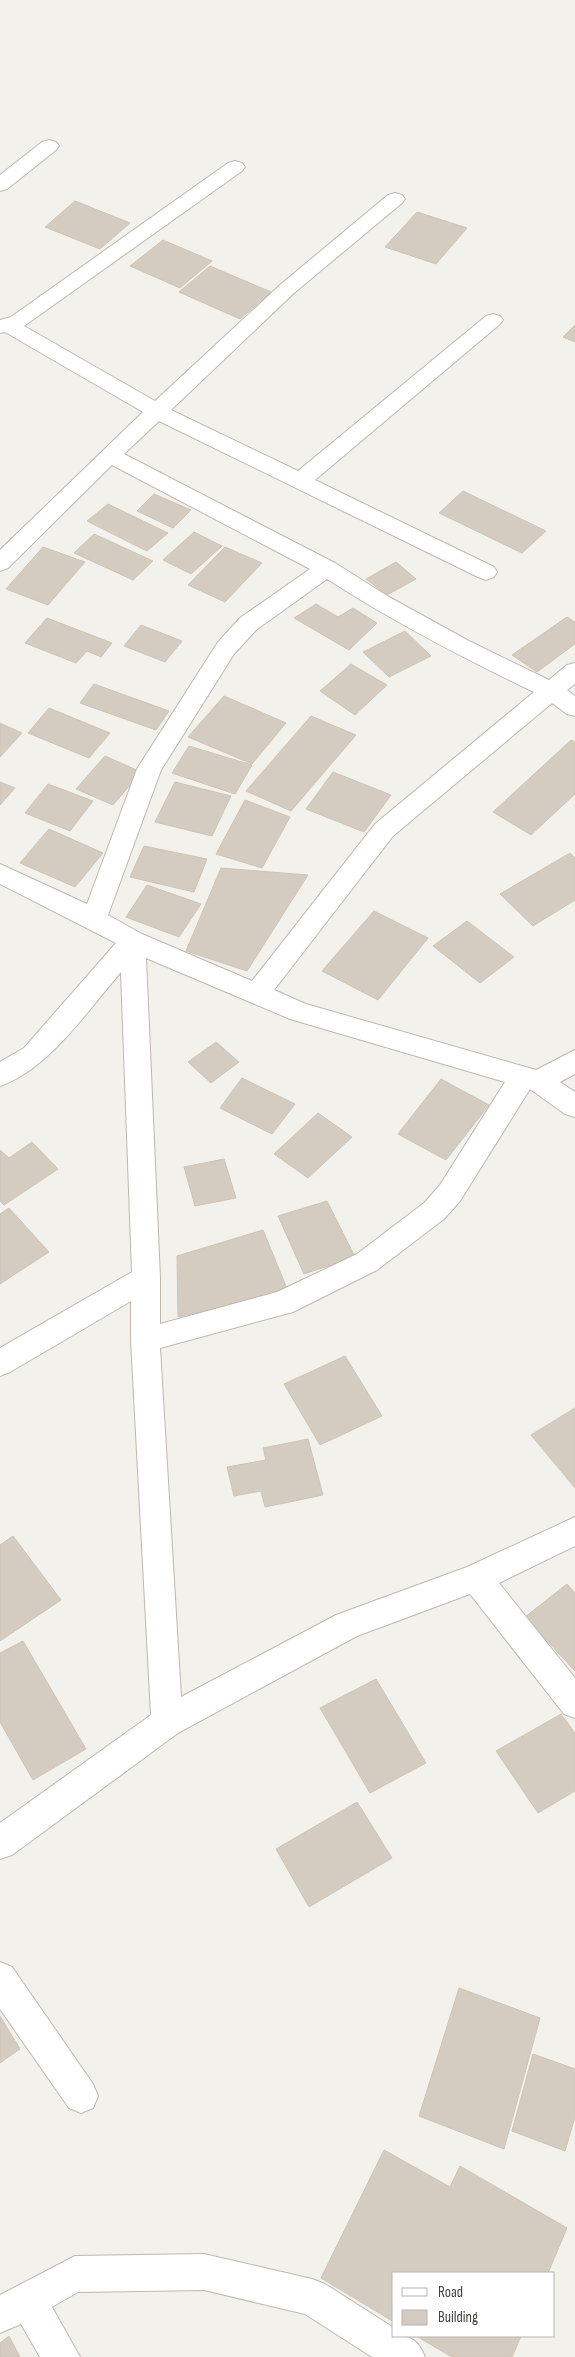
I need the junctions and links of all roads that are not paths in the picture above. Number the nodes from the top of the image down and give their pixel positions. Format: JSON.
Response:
{"nodes":[{"id":1,"x":49,"y":146,"type":"dead end"},
{"id":2,"x":235,"y":167,"type":"dead end"},
{"id":3,"x":0,"y":185,"type":"edge"},
{"id":4,"x":395,"y":199,"type":"dead end"},
{"id":5,"x":493,"y":320,"type":"dead end"},
{"id":6,"x":4,"y":326,"type":"edge"},
{"id":7,"x":158,"y":412,"type":"junction"},
{"id":8,"x":110,"y":455,"type":"junction"},
{"id":9,"x":300,"y":481,"type":"junction"},
{"id":10,"x":0,"y":563,"type":"edge"},
{"id":11,"x":327,"y":568,"type":"junction"},
{"id":12,"x":486,"y":572,"type":"dead end"},
{"id":13,"x":575,"y":671,"type":"edge"},
{"id":14,"x":550,"y":692,"type":"junction"},
{"id":15,"x":575,"y":708,"type":"edge"},
{"id":16,"x":0,"y":873,"type":"edge"},
{"id":17,"x":94,"y":919,"type":"junction"},
{"id":18,"x":133,"y":941,"type":"junction"},
{"id":19,"x":256,"y":994,"type":"junction"},
{"id":20,"x":575,"y":1061,"type":"edge"},
{"id":21,"x":0,"y":1075,"type":"edge"},
{"id":22,"x":530,"y":1079,"type":"junction"},
{"id":23,"x":575,"y":1106,"type":"edge"},
{"id":24,"x":146,"y":1278,"type":"junction"},
{"id":25,"x":145,"y":1340,"type":"junction"},
{"id":26,"x":0,"y":1363,"type":"edge"},
{"id":27,"x":575,"y":1531,"type":"edge"},
{"id":28,"x":476,"y":1578,"type":"junction"},
{"id":29,"x":575,"y":1703,"type":"edge"},
{"id":30,"x":167,"y":1722,"type":"junction"},
{"id":31,"x":0,"y":1843,"type":"edge"},
{"id":32,"x":0,"y":1980,"type":"edge"},
{"id":33,"x":81,"y":2096,"type":"dead end"},
{"id":34,"x":14,"y":2308,"type":"edge"},
{"id":35,"x":61,"y":2357,"type":"edge"},
{"id":36,"x":406,"y":2357,"type":"edge"}],
"edges":[{"from":1,"to":3,"type":"street"},
{"from":2,"to":6,"type":"street"},
{"from":4,"to":7,"type":"street"},
{"from":5,"to":9,"type":"street"},
{"from":6,"to":7,"type":"street"},
{"from":7,"to":8,"type":"street"},
{"from":7,"to":9,"type":"street"},
{"from":8,"to":10,"type":"street"},
{"from":8,"to":11,"type":"street"},
{"from":9,"to":12,"type":"street"},
{"from":11,"to":14,"type":"street"},
{"from":11,"to":17,"type":"street"},
{"from":13,"to":14,"type":"street"},
{"from":14,"to":15,"type":"street"},
{"from":14,"to":19,"type":"street"},
{"from":16,"to":17,"type":"street"},
{"from":17,"to":18,"type":"street"},
{"from":18,"to":19,"type":"street"},
{"from":18,"to":21,"type":"street"},
{"from":18,"to":24,"type":"street"},
{"from":19,"to":22,"type":"street"},
{"from":20,"to":22,"type":"street"},
{"from":22,"to":23,"type":"street"},
{"from":22,"to":25,"type":"street"},
{"from":24,"to":25,"type":"street"},
{"from":24,"to":26,"type":"street"},
{"from":25,"to":30,"type":"street"},
{"from":27,"to":28,"type":"street"},
{"from":28,"to":29,"type":"street"},
{"from":28,"to":30,"type":"street"},
{"from":30,"to":31,"type":"street"},
{"from":32,"to":33,"type":"street"},
{"from":34,"to":35,"type":"street"},
{"from":34,"to":36,"type":"street"}]}
